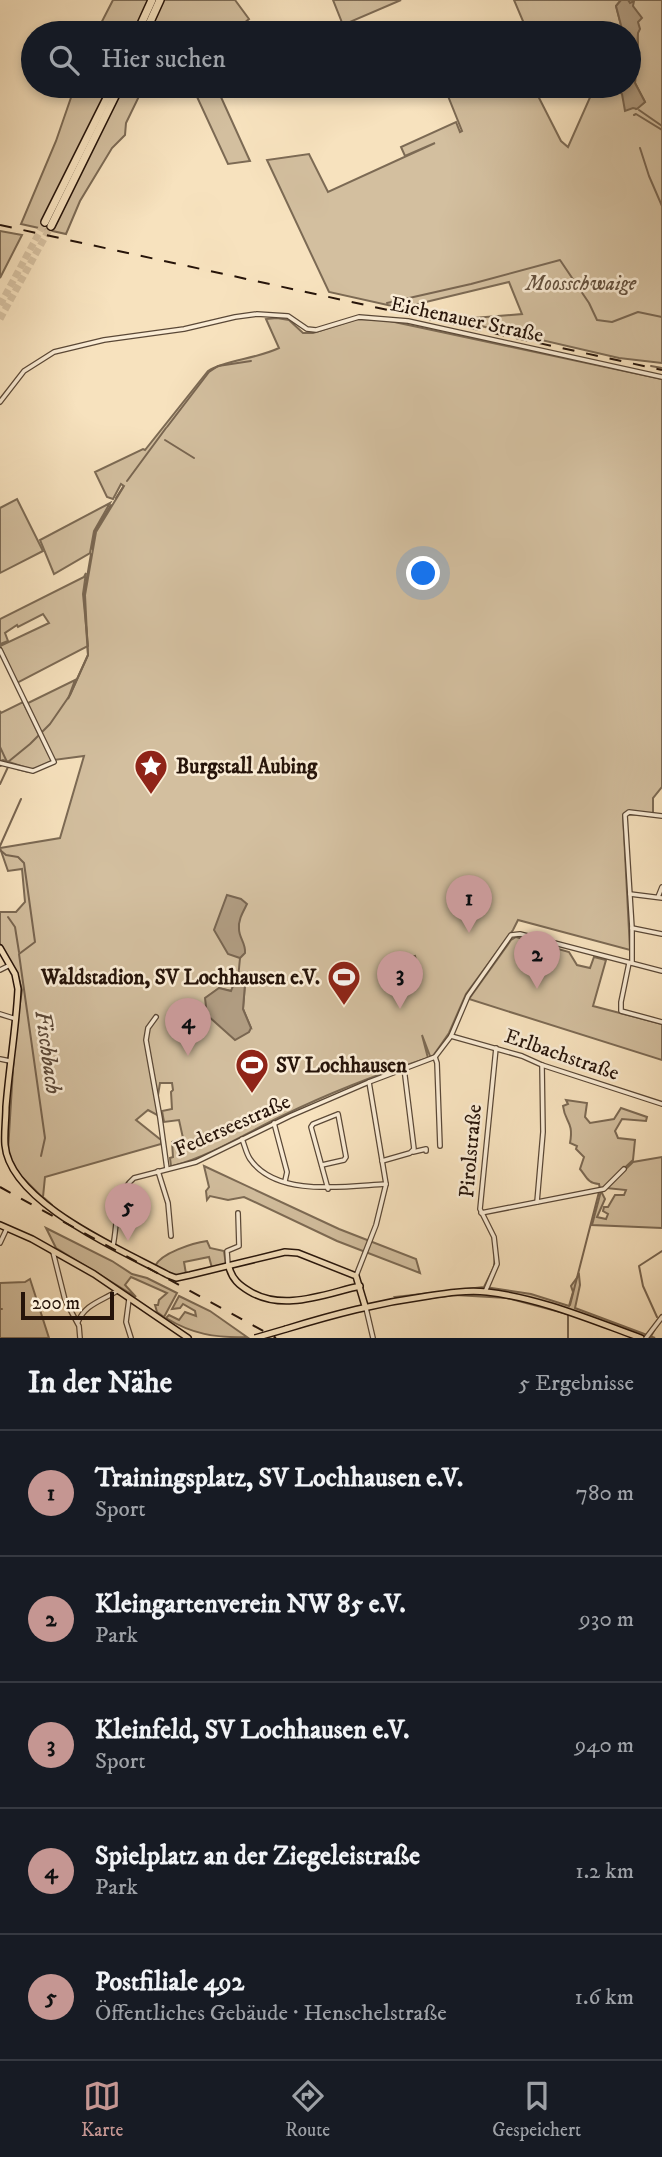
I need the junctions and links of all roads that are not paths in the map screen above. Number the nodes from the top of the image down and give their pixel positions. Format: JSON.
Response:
{"nodes":[{"id":1,"x":152,"y":0,"type":"edge"},
{"id":2,"x":160,"y":0,"type":"edge"},
{"id":3,"x":142,"y":21,"type":"edge"},
{"id":4,"x":150,"y":21,"type":"edge"},
{"id":5,"x":107,"y":98,"type":"edge"},
{"id":6,"x":114,"y":98,"type":"edge"},
{"id":7,"x":662,"y":377,"type":"edge"},
{"id":8,"x":0,"y":402,"type":"edge"},
{"id":9,"x":0,"y":650,"type":"edge"},
{"id":10,"x":2,"y":762,"type":"edge"},
{"id":11,"x":662,"y":816,"type":"edge"},
{"id":12,"x":662,"y":887,"type":"edge"},
{"id":13,"x":630,"y":894,"type":"junction"},
{"id":14,"x":660,"y":897,"type":"edge"},
{"id":15,"x":632,"y":928,"type":"junction"},
{"id":16,"x":662,"y":934,"type":"edge"},
{"id":17,"x":0,"y":948,"type":"edge"},
{"id":18,"x":630,"y":963,"type":"junction"},
{"id":19,"x":10,"y":965,"type":"junction"},
{"id":20,"x":0,"y":970,"type":"edge"},
{"id":21,"x":662,"y":971,"type":"edge"},
{"id":22,"x":0,"y":1014,"type":"edge"},
{"id":23,"x":156,"y":1017,"type":"dead end"},
{"id":24,"x":16,"y":1018,"type":"junction"},
{"id":25,"x":662,"y":1022,"type":"edge"},
{"id":26,"x":452,"y":1035,"type":"junction"},
{"id":27,"x":496,"y":1048,"type":"junction"},
{"id":28,"x":435,"y":1057,"type":"junction"},
{"id":29,"x":0,"y":1059,"type":"edge"},
{"id":30,"x":10,"y":1061,"type":"junction"},
{"id":31,"x":542,"y":1065,"type":"junction"},
{"id":32,"x":404,"y":1068,"type":"junction"},
{"id":33,"x":369,"y":1082,"type":"junction"},
{"id":34,"x":662,"y":1104,"type":"edge"},
{"id":35,"x":274,"y":1123,"type":"junction"},
{"id":36,"x":242,"y":1139,"type":"junction"},
{"id":37,"x":440,"y":1146,"type":"dead end"},
{"id":38,"x":426,"y":1151,"type":"dead end"},
{"id":39,"x":413,"y":1152,"type":"junction"},
{"id":40,"x":382,"y":1161,"type":"junction"},
{"id":41,"x":322,"y":1165,"type":"junction"},
{"id":42,"x":167,"y":1170,"type":"junction"},
{"id":43,"x":624,"y":1170,"type":"dead end"},
{"id":44,"x":158,"y":1171,"type":"junction"},
{"id":45,"x":285,"y":1181,"type":"junction"},
{"id":46,"x":386,"y":1184,"type":"junction"},
{"id":47,"x":328,"y":1189,"type":"junction"},
{"id":48,"x":537,"y":1202,"type":"junction"},
{"id":49,"x":238,"y":1213,"type":"dead end"},
{"id":50,"x":481,"y":1213,"type":"junction"},
{"id":51,"x":3,"y":1226,"type":"edge"},
{"id":52,"x":171,"y":1236,"type":"dead end"},
{"id":53,"x":0,"y":1243,"type":"edge"},
{"id":54,"x":113,"y":1246,"type":"junction"},
{"id":55,"x":52,"y":1250,"type":"junction"},
{"id":56,"x":63,"y":1255,"type":"junction"},
{"id":57,"x":55,"y":1261,"type":"junction"},
{"id":58,"x":229,"y":1267,"type":"junction"},
{"id":59,"x":356,"y":1276,"type":"junction"},
{"id":60,"x":360,"y":1286,"type":"junction"},
{"id":61,"x":118,"y":1289,"type":"junction"},
{"id":62,"x":485,"y":1292,"type":"junction"},
{"id":63,"x":130,"y":1297,"type":"junction"},
{"id":64,"x":365,"y":1306,"type":"junction"},
{"id":65,"x":71,"y":1312,"type":"junction"},
{"id":66,"x":82,"y":1313,"type":"junction"},
{"id":67,"x":662,"y":1317,"type":"edge"},
{"id":68,"x":78,"y":1323,"type":"junction"},
{"id":69,"x":375,"y":1337,"type":"edge"},
{"id":70,"x":80,"y":1338,"type":"edge"},
{"id":71,"x":131,"y":1338,"type":"edge"},
{"id":72,"x":188,"y":1338,"type":"edge"},
{"id":73,"x":256,"y":1338,"type":"edge"},
{"id":74,"x":644,"y":1338,"type":"edge"}],
"edges":[{"from":1,"to":3,"type":"highway"},
{"from":2,"to":4,"type":"highway"},
{"from":5,"to":6,"type":"highway"},
{"from":7,"to":8,"type":"street","name":"Eichenauer Straße"},
{"from":9,"to":10,"type":"street"},
{"from":11,"to":13,"type":"street"},
{"from":12,"to":14,"type":"street"},
{"from":13,"to":14,"type":"street"},
{"from":13,"to":15,"type":"street"},
{"from":15,"to":16,"type":"street"},
{"from":15,"to":18,"type":"street"},
{"from":17,"to":19,"type":"main road"},
{"from":18,"to":21,"type":"street"},
{"from":18,"to":25,"type":"street"},
{"from":18,"to":26,"type":"street"},
{"from":19,"to":20,"type":"street"},
{"from":19,"to":24,"type":"main road"},
{"from":22,"to":24,"type":"street"},
{"from":23,"to":42,"type":"street"},
{"from":24,"to":30,"type":"main road"},
{"from":26,"to":27,"type":"street","name":"Erlbachstraße"},
{"from":26,"to":28,"type":"street"},
{"from":27,"to":31,"type":"street","name":"Erlbachstraße"},
{"from":27,"to":50,"type":"street","name":"Pirolstraße"},
{"from":28,"to":32,"type":"street","name":"Federseestraße"},
{"from":28,"to":37,"type":"street"},
{"from":29,"to":30,"type":"street"},
{"from":30,"to":54,"type":"main road"},
{"from":31,"to":34,"type":"street","name":"Erlbachstraße"},
{"from":31,"to":48,"type":"street"},
{"from":32,"to":33,"type":"street","name":"Federseestraße"},
{"from":32,"to":39,"type":"street"},
{"from":33,"to":35,"type":"street","name":"Federseestraße"},
{"from":33,"to":40,"type":"street"},
{"from":35,"to":36,"type":"street","name":"Federseestraße"},
{"from":35,"to":45,"type":"street"},
{"from":36,"to":42,"type":"street","name":"Federseestraße"},
{"from":36,"to":45,"type":"street"},
{"from":38,"to":39,"type":"street"},
{"from":39,"to":40,"type":"street"},
{"from":40,"to":46,"type":"street"},
{"from":41,"to":41,"type":"street"},
{"from":41,"to":47,"type":"street"},
{"from":42,"to":44,"type":"street","name":"Federseestraße"},
{"from":43,"to":48,"type":"street"},
{"from":44,"to":52,"type":"street"},
{"from":44,"to":54,"type":"street","name":"Federseestraße"},
{"from":45,"to":47,"type":"street"},
{"from":46,"to":47,"type":"street"},
{"from":46,"to":59,"type":"street"},
{"from":48,"to":50,"type":"street"},
{"from":49,"to":58,"type":"street"},
{"from":50,"to":62,"type":"street","name":"Pirolstraße"},
{"from":51,"to":53,"type":"street"},
{"from":51,"to":55,"type":"main road"},
{"from":54,"to":58,"type":"main road"},
{"from":55,"to":56,"type":"main road"},
{"from":55,"to":57,"type":"street"},
{"from":56,"to":57,"type":"street"},
{"from":56,"to":61,"type":"main road"},
{"from":57,"to":65,"type":"street"},
{"from":58,"to":59,"type":"main road"},
{"from":58,"to":60,"type":"main road"},
{"from":59,"to":60,"type":"main road"},
{"from":60,"to":64,"type":"main road"},
{"from":61,"to":63,"type":"main road"},
{"from":61,"to":66,"type":"street"},
{"from":62,"to":64,"type":"main road"},
{"from":62,"to":74,"type":"main road"},
{"from":63,"to":71,"type":"street"},
{"from":63,"to":72,"type":"main road"},
{"from":64,"to":69,"type":"street"},
{"from":64,"to":73,"type":"main road","bridge":true},
{"from":65,"to":66,"type":"street"},
{"from":65,"to":68,"type":"street"},
{"from":66,"to":68,"type":"street"},
{"from":67,"to":74,"type":"street"},
{"from":68,"to":70,"type":"street"}]}
